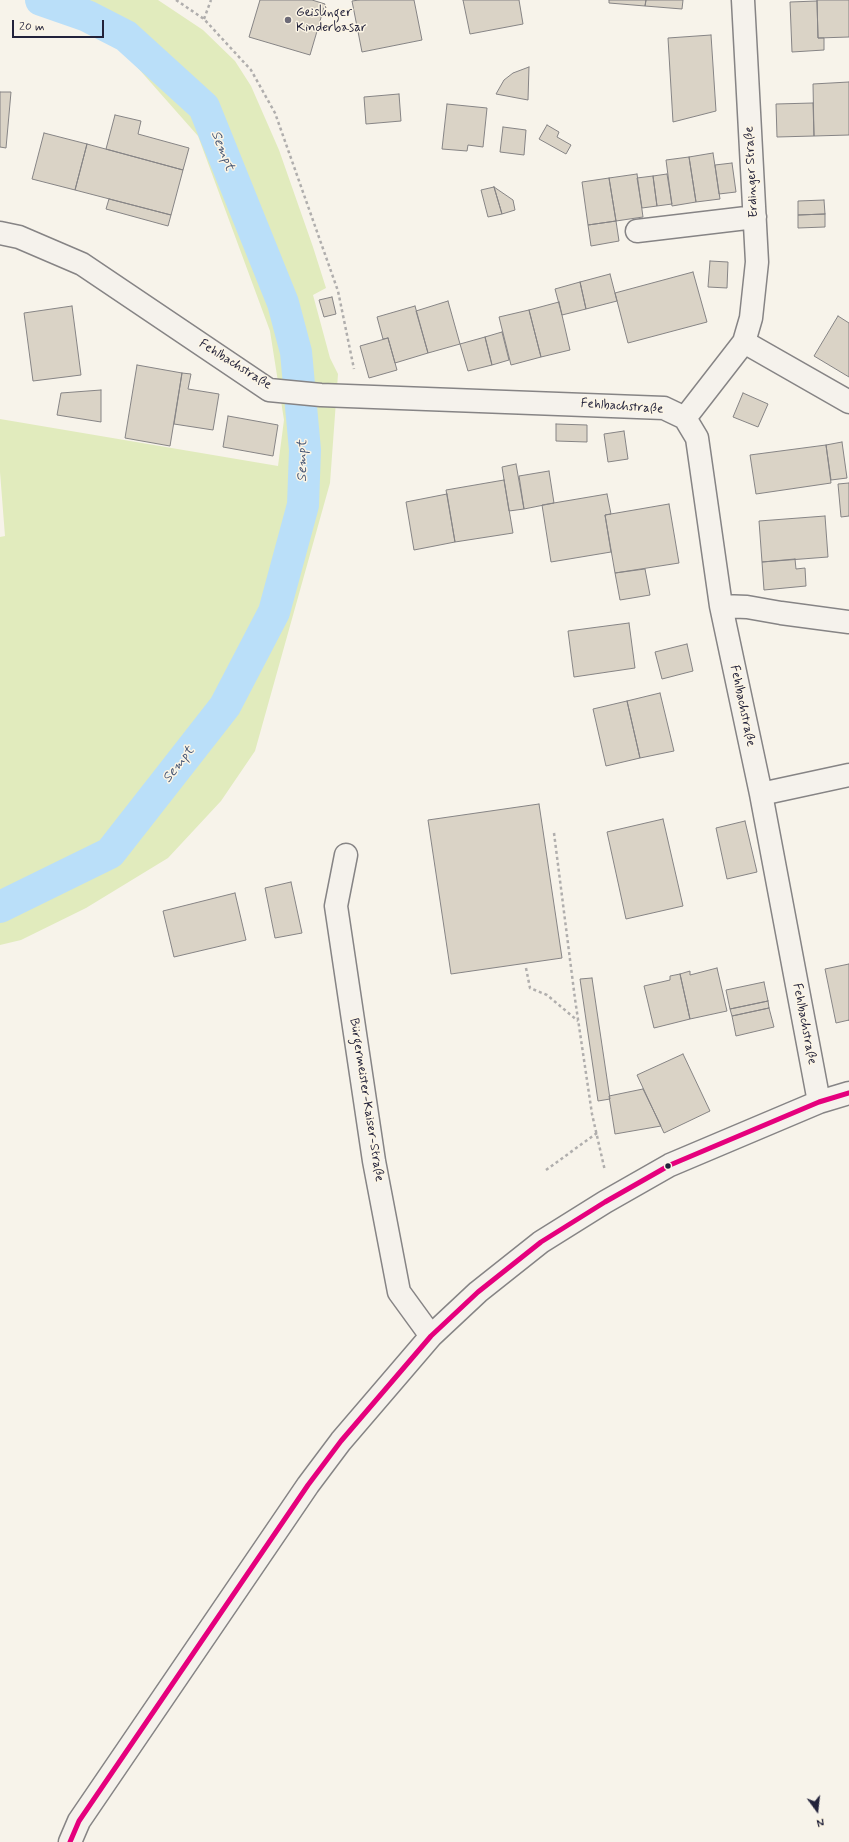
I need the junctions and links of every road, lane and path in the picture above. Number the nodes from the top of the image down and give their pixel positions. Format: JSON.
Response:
{"nodes":[{"id":1,"x":176,"y":0,"type":"edge"},
{"id":2,"x":211,"y":0,"type":"edge"},
{"id":3,"x":743,"y":0,"type":"edge"},
{"id":4,"x":204,"y":20,"type":"junction"},
{"id":5,"x":755,"y":217,"type":"junction"},
{"id":6,"x":637,"y":231,"type":"dead end"},
{"id":7,"x":0,"y":234,"type":"edge"},
{"id":8,"x":744,"y":342,"type":"junction"},
{"id":9,"x":357,"y":396,"type":"junction"},
{"id":10,"x":849,"y":402,"type":"edge"},
{"id":11,"x":685,"y":418,"type":"junction"},
{"id":12,"x":721,"y":606,"type":"junction"},
{"id":13,"x":849,"y":622,"type":"edge"},
{"id":14,"x":849,"y":775,"type":"edge"},
{"id":15,"x":761,"y":794,"type":"junction"},
{"id":16,"x":554,"y":832,"type":"dead end"},
{"id":17,"x":346,"y":855,"type":"dead end"},
{"id":18,"x":526,"y":968,"type":"dead end"},
{"id":19,"x":579,"y":1021,"type":"junction"},
{"id":20,"x":849,"y":1093,"type":"edge"},
{"id":21,"x":819,"y":1102,"type":"junction"},
{"id":22,"x":597,"y":1133,"type":"junction"},
{"id":23,"x":546,"y":1170,"type":"dead end"},
{"id":24,"x":607,"y":1176,"type":"dead end"},
{"id":25,"x":431,"y":1336,"type":"junction"},
{"id":26,"x":70,"y":1842,"type":"edge"}],
"edges":[{"from":1,"to":4,"type":"path"},
{"from":2,"to":4,"type":"path"},
{"from":3,"to":5,"type":"street","name":"Erdinger Straße"},
{"from":4,"to":9,"type":"path"},
{"from":5,"to":6,"type":"street"},
{"from":5,"to":8,"type":"street","name":"Erdinger Straße"},
{"from":7,"to":9,"type":"street","name":"Fehlbachstraße"},
{"from":8,"to":10,"type":"street"},
{"from":8,"to":11,"type":"street","name":"Erdinger Straße"},
{"from":9,"to":11,"type":"street","name":"Fehlbachstraße"},
{"from":11,"to":12,"type":"street","name":"Fehlbachstraße"},
{"from":12,"to":13,"type":"street"},
{"from":12,"to":15,"type":"street","name":"Fehlbachstraße"},
{"from":14,"to":15,"type":"street"},
{"from":15,"to":21,"type":"street","name":"Fehlbachstraße"},
{"from":16,"to":19,"type":"path"},
{"from":17,"to":25,"type":"street","name":"Bürgermeister-Kaiser-Straße"},
{"from":18,"to":19,"type":"path"},
{"from":19,"to":22,"type":"path"},
{"from":20,"to":21,"type":"street"},
{"from":21,"to":25,"type":"street"},
{"from":22,"to":23,"type":"path"},
{"from":22,"to":24,"type":"path"},
{"from":25,"to":26,"type":"street"}]}
